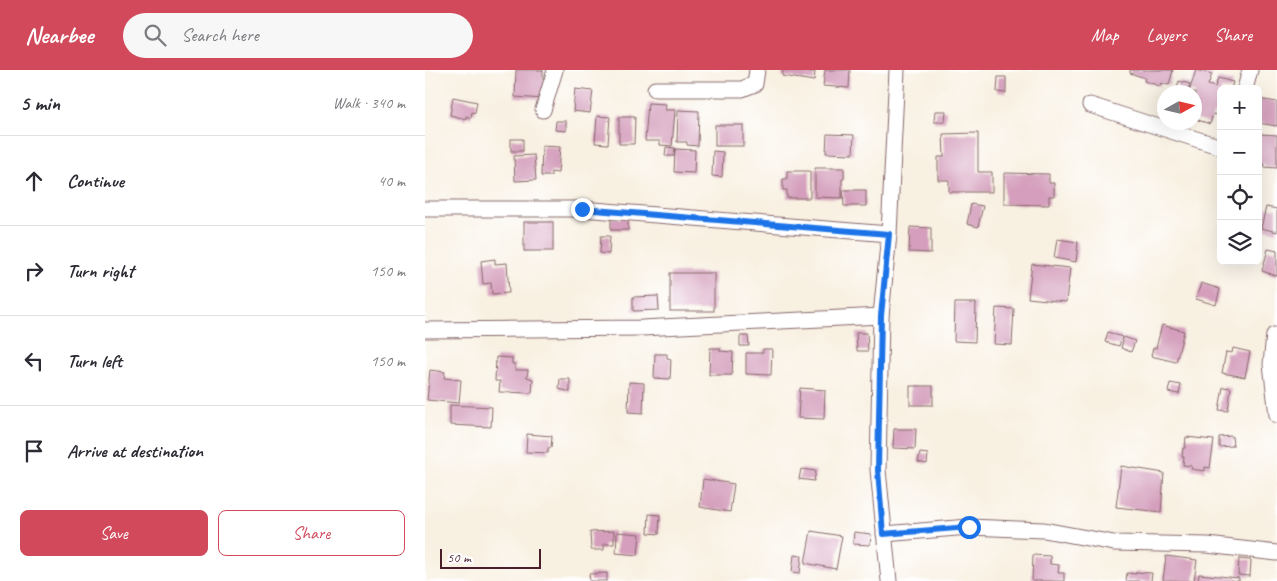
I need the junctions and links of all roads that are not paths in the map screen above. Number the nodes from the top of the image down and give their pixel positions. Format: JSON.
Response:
{"nodes":[{"id":1,"x":555,"y":70,"type":"edge"},
{"id":2,"x":757,"y":70,"type":"edge"},
{"id":3,"x":897,"y":70,"type":"edge"},
{"id":4,"x":1250,"y":70,"type":"edge"},
{"id":5,"x":1246,"y":85,"type":"edge"},
{"id":6,"x":655,"y":88,"type":"dead end"},
{"id":7,"x":1090,"y":106,"type":"dead end"},
{"id":8,"x":543,"y":110,"type":"dead end"},
{"id":9,"x":1217,"y":146,"type":"edge"},
{"id":10,"x":425,"y":209,"type":"edge"},
{"id":11,"x":889,"y":234,"type":"junction"},
{"id":12,"x":881,"y":316,"type":"junction"},
{"id":13,"x":425,"y":330,"type":"edge"},
{"id":14,"x":1274,"y":335,"type":"dead end"},
{"id":15,"x":1277,"y":415,"type":"edge"},
{"id":16,"x":883,"y":534,"type":"junction"},
{"id":17,"x":1277,"y":553,"type":"edge"},
{"id":18,"x":889,"y":581,"type":"edge"}],
"edges":[{"from":1,"to":8,"type":"street"},
{"from":2,"to":6,"type":"street"},
{"from":3,"to":11,"type":"street"},
{"from":4,"to":5,"type":"street"},
{"from":7,"to":9,"type":"street"},
{"from":10,"to":11,"type":"street"},
{"from":11,"to":12,"type":"street"},
{"from":12,"to":13,"type":"street"},
{"from":12,"to":16,"type":"street"},
{"from":14,"to":15,"type":"street"},
{"from":16,"to":17,"type":"street"},
{"from":16,"to":18,"type":"street"}]}
